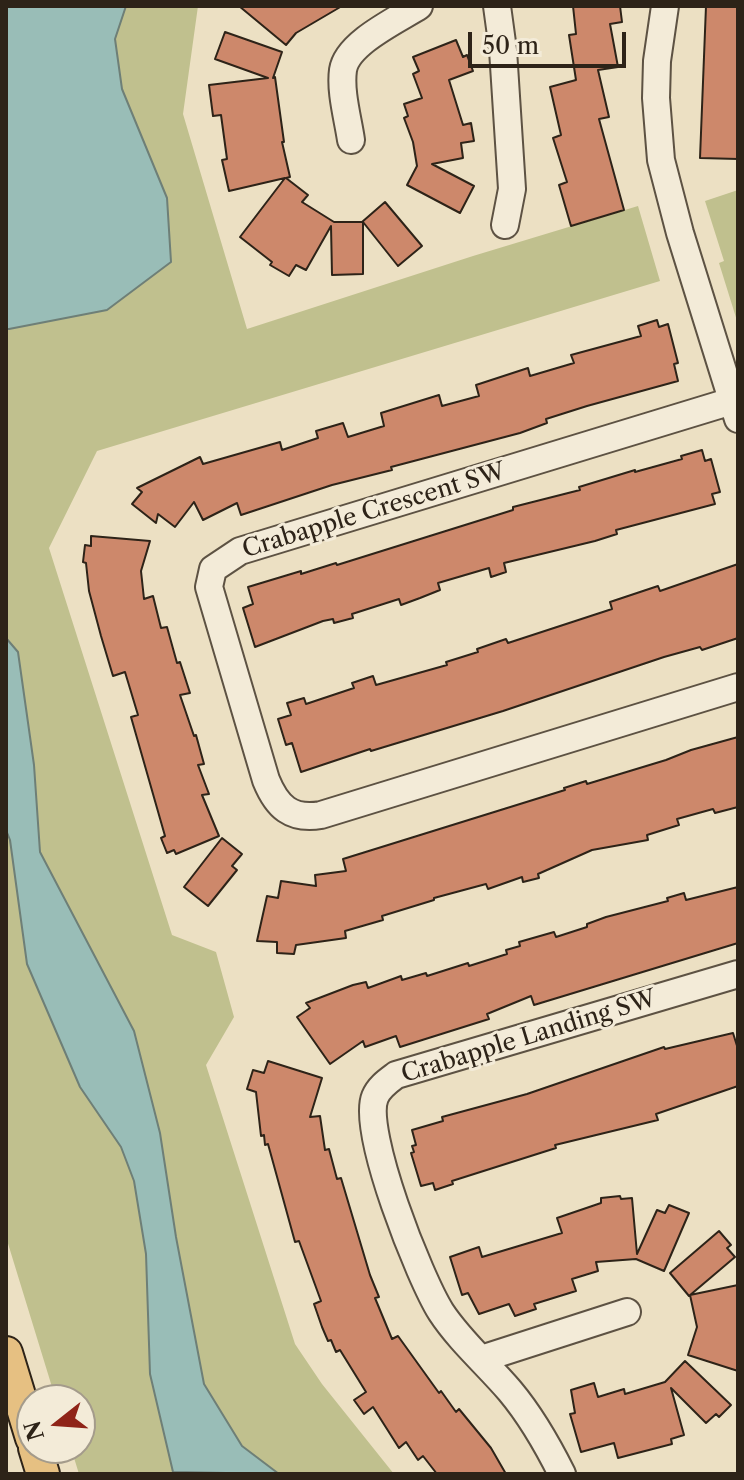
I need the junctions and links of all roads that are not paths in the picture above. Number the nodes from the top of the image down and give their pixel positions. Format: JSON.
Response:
{"nodes":[{"id":1,"x":419,"y":6,"type":"edge"},
{"id":2,"x":497,"y":6,"type":"edge"},
{"id":3,"x":665,"y":6,"type":"edge"},
{"id":4,"x":351,"y":140,"type":"dead end"},
{"id":5,"x":505,"y":225,"type":"dead end"},
{"id":6,"x":735,"y":410,"type":"edge"},
{"id":7,"x":738,"y":687,"type":"edge"},
{"id":8,"x":738,"y":974,"type":"edge"},
{"id":9,"x":627,"y":1312,"type":"dead end"},
{"id":10,"x":6,"y":1353,"type":"edge"},
{"id":11,"x":481,"y":1359,"type":"junction"},
{"id":12,"x":16,"y":1386,"type":"edge"},
{"id":13,"x":562,"y":1474,"type":"edge"}],
"edges":[{"from":1,"to":4,"type":"street"},
{"from":2,"to":5,"type":"street"},
{"from":3,"to":6,"type":"street"},
{"from":6,"to":7,"type":"street","name":"Crabapple Crescent SW"},
{"from":8,"to":11,"type":"street","name":"Crabapple Landing SW"},
{"from":9,"to":11,"type":"street"},
{"from":10,"to":12,"type":"main road"},
{"from":11,"to":13,"type":"street","name":"Crabapple Landing SW"}]}
